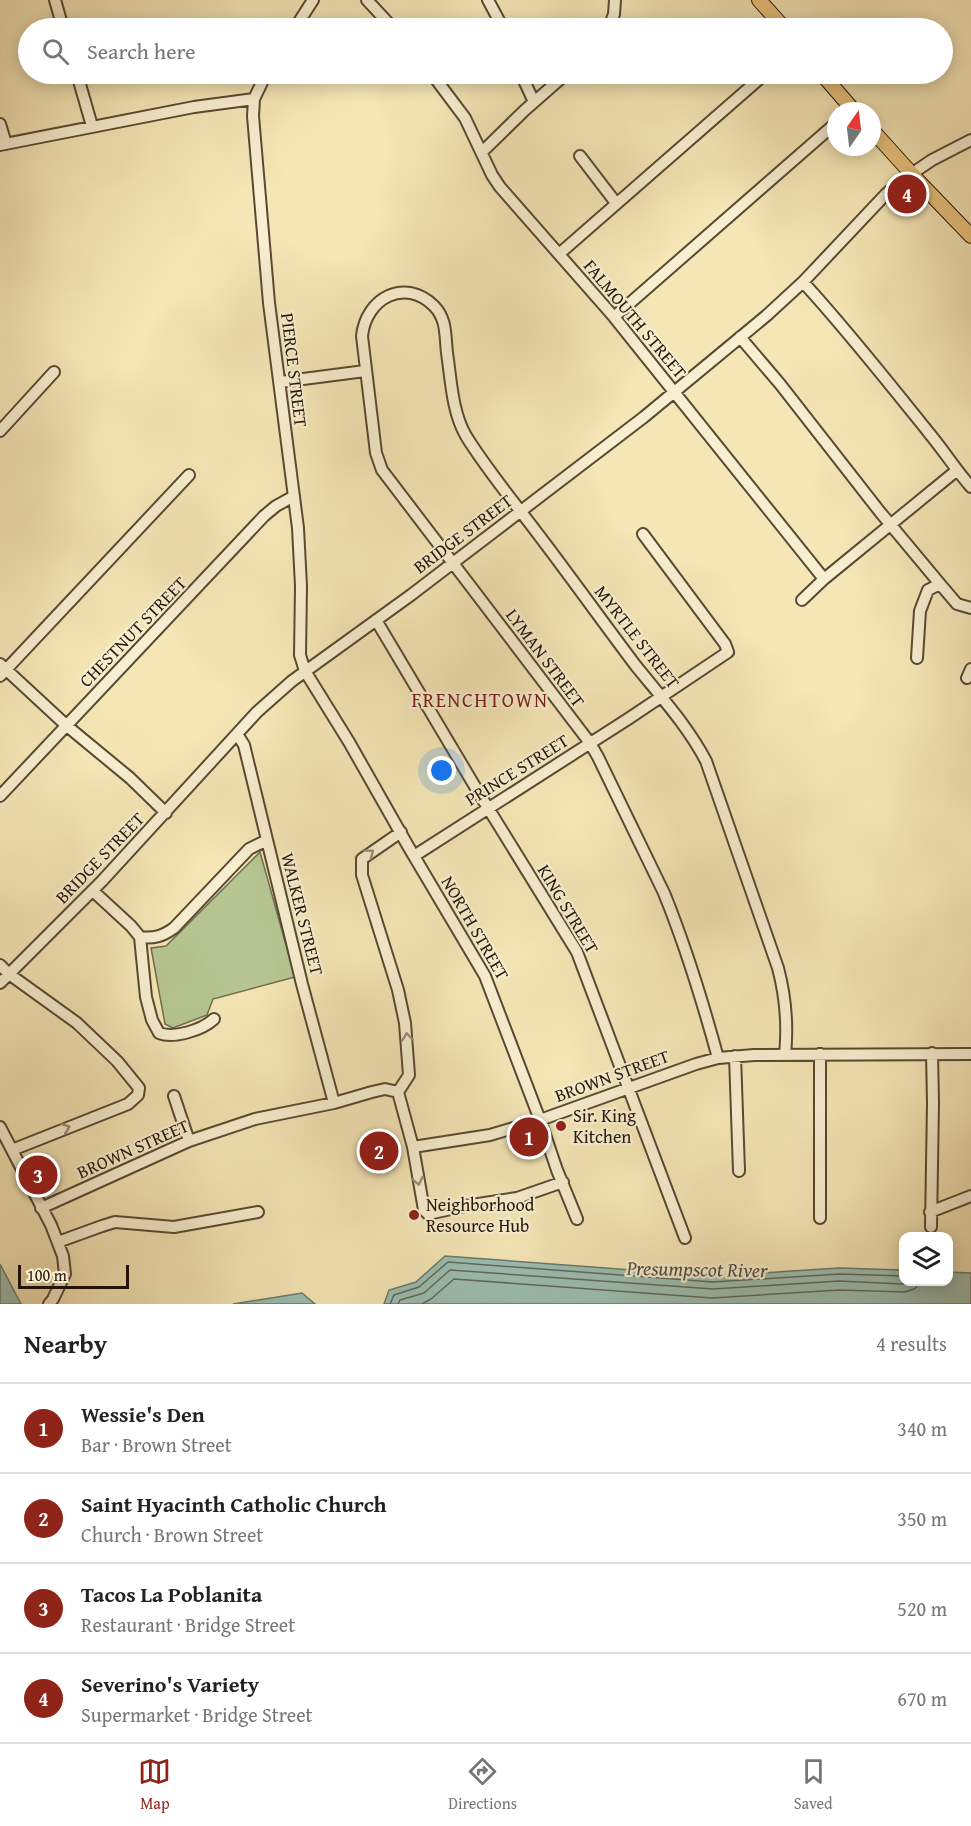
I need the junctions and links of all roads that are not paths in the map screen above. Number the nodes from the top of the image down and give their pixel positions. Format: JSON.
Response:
{"nodes":[{"id":1,"x":55,"y":0,"type":"edge"},
{"id":2,"x":313,"y":0,"type":"edge"},
{"id":3,"x":368,"y":0,"type":"edge"},
{"id":4,"x":488,"y":0,"type":"edge"},
{"id":5,"x":615,"y":0,"type":"edge"},
{"id":6,"x":759,"y":0,"type":"edge"},
{"id":7,"x":60,"y":18,"type":"edge"},
{"id":8,"x":301,"y":18,"type":"edge"},
{"id":9,"x":384,"y":18,"type":"edge"},
{"id":10,"x":498,"y":18,"type":"edge"},
{"id":11,"x":613,"y":18,"type":"edge"},
{"id":12,"x":774,"y":18,"type":"edge"},
{"id":13,"x":79,"y":84,"type":"edge"},
{"id":14,"x":261,"y":84,"type":"edge"},
{"id":15,"x":440,"y":84,"type":"edge"},
{"id":16,"x":526,"y":84,"type":"edge"},
{"id":17,"x":555,"y":84,"type":"edge"},
{"id":18,"x":753,"y":84,"type":"edge"},
{"id":19,"x":830,"y":84,"type":"edge"},
{"id":20,"x":254,"y":99,"type":"junction"},
{"id":21,"x":534,"y":102,"type":"junction"},
{"id":22,"x":845,"y":102,"type":"edge"},
{"id":23,"x":0,"y":124,"type":"edge"},
{"id":24,"x":92,"y":126,"type":"junction"},
{"id":25,"x":827,"y":131,"type":"edge"},
{"id":26,"x":881,"y":140,"type":"edge"},
{"id":27,"x":971,"y":140,"type":"edge"},
{"id":28,"x":3,"y":145,"type":"edge"},
{"id":29,"x":482,"y":152,"type":"junction"},
{"id":30,"x":580,"y":156,"type":"dead end"},
{"id":31,"x":911,"y":173,"type":"junction"},
{"id":32,"x":616,"y":202,"type":"junction"},
{"id":33,"x":971,"y":236,"type":"edge"},
{"id":34,"x":559,"y":254,"type":"junction"},
{"id":35,"x":803,"y":282,"type":"junction"},
{"id":36,"x":390,"y":296,"type":"joint"},
{"id":37,"x":614,"y":317,"type":"junction"},
{"id":38,"x":740,"y":338,"type":"junction"},
{"id":39,"x":365,"y":371,"type":"junction"},
{"id":40,"x":54,"y":372,"type":"dead end"},
{"id":41,"x":280,"y":382,"type":"junction"},
{"id":42,"x":675,"y":392,"type":"junction"},
{"id":43,"x":0,"y":431,"type":"edge"},
{"id":44,"x":956,"y":471,"type":"junction"},
{"id":45,"x":189,"y":475,"type":"dead end"},
{"id":46,"x":971,"y":488,"type":"edge"},
{"id":47,"x":294,"y":496,"type":"junction"},
{"id":48,"x":521,"y":511,"type":"junction"},
{"id":49,"x":891,"y":524,"type":"junction"},
{"id":50,"x":643,"y":534,"type":"dead end"},
{"id":51,"x":453,"y":562,"type":"junction"},
{"id":52,"x":824,"y":579,"type":"junction"},
{"id":53,"x":940,"y":584,"type":"junction"},
{"id":54,"x":802,"y":600,"type":"dead end"},
{"id":55,"x":971,"y":608,"type":"edge"},
{"id":56,"x":376,"y":620,"type":"junction"},
{"id":57,"x":917,"y":658,"type":"dead end"},
{"id":58,"x":2,"y":670,"type":"edge"},
{"id":59,"x":305,"y":671,"type":"junction"},
{"id":60,"x":663,"y":696,"type":"junction"},
{"id":61,"x":67,"y":726,"type":"junction"},
{"id":62,"x":237,"y":735,"type":"junction"},
{"id":63,"x":590,"y":744,"type":"junction"},
{"id":64,"x":1,"y":801,"type":"edge"},
{"id":65,"x":488,"y":808,"type":"junction"},
{"id":66,"x":166,"y":813,"type":"junction"},
{"id":67,"x":401,"y":832,"type":"junction"},
{"id":68,"x":267,"y":840,"type":"junction"},
{"id":69,"x":414,"y":856,"type":"junction"},
{"id":70,"x":93,"y":891,"type":"junction"},
{"id":71,"x":140,"y":937,"type":"junction"},
{"id":72,"x":0,"y":965,"type":"edge"},
{"id":73,"x":9,"y":974,"type":"junction"},
{"id":74,"x":0,"y":983,"type":"edge"},
{"id":75,"x":214,"y":1019,"type":"dead end"},
{"id":76,"x":932,"y":1053,"type":"junction"},
{"id":77,"x":820,"y":1054,"type":"junction"},
{"id":78,"x":971,"y":1054,"type":"edge"},
{"id":79,"x":785,"y":1055,"type":"junction"},
{"id":80,"x":735,"y":1056,"type":"junction"},
{"id":81,"x":718,"y":1058,"type":"junction"},
{"id":82,"x":630,"y":1088,"type":"junction"},
{"id":83,"x":398,"y":1092,"type":"junction"},
{"id":84,"x":174,"y":1096,"type":"dead end"},
{"id":85,"x":334,"y":1102,"type":"junction"},
{"id":86,"x":540,"y":1120,"type":"junction"},
{"id":87,"x":0,"y":1127,"type":"edge"},
{"id":88,"x":189,"y":1141,"type":"junction"},
{"id":89,"x":413,"y":1147,"type":"junction"},
{"id":90,"x":12,"y":1150,"type":"junction"},
{"id":91,"x":739,"y":1171,"type":"dead end"},
{"id":92,"x":563,"y":1182,"type":"junction"},
{"id":93,"x":971,"y":1196,"type":"edge"},
{"id":94,"x":42,"y":1208,"type":"junction"},
{"id":95,"x":258,"y":1212,"type":"dead end"},
{"id":96,"x":930,"y":1212,"type":"junction"},
{"id":97,"x":820,"y":1218,"type":"dead end"},
{"id":98,"x":577,"y":1219,"type":"dead end"},
{"id":99,"x":931,"y":1227,"type":"dead end"},
{"id":100,"x":685,"y":1238,"type":"dead end"},
{"id":101,"x":58,"y":1242,"type":"junction"},
{"id":102,"x":49,"y":1304,"type":"edge"}],
"edges":[{"from":1,"to":7,"type":"street"},
{"from":2,"to":8,"type":"street"},
{"from":3,"to":9,"type":"street"},
{"from":4,"to":10,"type":"street"},
{"from":5,"to":11,"type":"street"},
{"from":6,"to":12,"type":"main road"},
{"from":13,"to":24,"type":"street"},
{"from":14,"to":20,"type":"street","name":"PIERCE STREET"},
{"from":15,"to":29,"type":"street","name":"FALMOUTH STREET"},
{"from":16,"to":21,"type":"street"},
{"from":17,"to":21,"type":"street"},
{"from":18,"to":32,"type":"street"},
{"from":19,"to":22,"type":"main road"},
{"from":20,"to":24,"type":"street"},
{"from":20,"to":41,"type":"street","name":"PIERCE STREET"},
{"from":21,"to":29,"type":"street"},
{"from":23,"to":28,"type":"street"},
{"from":24,"to":28,"type":"street"},
{"from":25,"to":37,"type":"street"},
{"from":26,"to":31,"type":"main road"},
{"from":27,"to":31,"type":"street","name":"BRIDGE STREET"},
{"from":29,"to":34,"type":"street","name":"FALMOUTH STREET"},
{"from":30,"to":32,"type":"street"},
{"from":31,"to":33,"type":"main road"},
{"from":31,"to":35,"type":"street","name":"BRIDGE STREET"},
{"from":32,"to":34,"type":"street"},
{"from":34,"to":37,"type":"street","name":"FALMOUTH STREET"},
{"from":35,"to":38,"type":"street","name":"BRIDGE STREET"},
{"from":35,"to":44,"type":"street"},
{"from":36,"to":39,"type":"street","name":"LYMAN STREET"},
{"from":36,"to":48,"type":"street","name":"MYRTLE STREET"},
{"from":37,"to":42,"type":"street","name":"FALMOUTH STREET"},
{"from":38,"to":42,"type":"street","name":"BRIDGE STREET"},
{"from":38,"to":49,"type":"street"},
{"from":39,"to":41,"type":"street"},
{"from":39,"to":51,"type":"street","name":"LYMAN STREET"},
{"from":40,"to":43,"type":"street"},
{"from":41,"to":47,"type":"street","name":"PIERCE STREET"},
{"from":42,"to":48,"type":"street","name":"BRIDGE STREET"},
{"from":42,"to":52,"type":"street","name":"FALMOUTH STREET"},
{"from":44,"to":46,"type":"street"},
{"from":44,"to":49,"type":"street"},
{"from":45,"to":58,"type":"street"},
{"from":47,"to":59,"type":"street","name":"PIERCE STREET"},
{"from":47,"to":61,"type":"street","name":"CHESTNUT STREET"},
{"from":48,"to":51,"type":"street","name":"BRIDGE STREET"},
{"from":48,"to":60,"type":"street","name":"MYRTLE STREET"},
{"from":49,"to":52,"type":"street"},
{"from":49,"to":53,"type":"street"},
{"from":50,"to":60,"type":"street","name":"PRINCE STREET"},
{"from":51,"to":56,"type":"street","name":"BRIDGE STREET"},
{"from":51,"to":63,"type":"street","name":"LYMAN STREET"},
{"from":52,"to":54,"type":"street"},
{"from":53,"to":55,"type":"street"},
{"from":53,"to":57,"type":"street"},
{"from":56,"to":59,"type":"street","name":"BRIDGE STREET"},
{"from":56,"to":65,"type":"street","name":"KING STREET"},
{"from":58,"to":61,"type":"street"},
{"from":59,"to":62,"type":"street","name":"BRIDGE STREET"},
{"from":59,"to":67,"type":"street","name":"NORTH STREET"},
{"from":60,"to":63,"type":"street","name":"PRINCE STREET"},
{"from":60,"to":79,"type":"street","name":"MYRTLE STREET"},
{"from":61,"to":64,"type":"street","name":"CHESTNUT STREET"},
{"from":61,"to":66,"type":"street"},
{"from":62,"to":66,"type":"street","name":"BRIDGE STREET"},
{"from":62,"to":68,"type":"street","name":"WALKER STREET"},
{"from":63,"to":65,"type":"street","name":"PRINCE STREET"},
{"from":63,"to":81,"type":"street","name":"LYMAN STREET"},
{"from":65,"to":69,"type":"street","name":"PRINCE STREET"},
{"from":65,"to":82,"type":"street","name":"KING STREET"},
{"from":66,"to":70,"type":"street","name":"BRIDGE STREET"},
{"from":67,"to":69,"type":"street","name":"NORTH STREET"},
{"from":83,"to":67,"type":"street","one_way":true},
{"from":68,"to":71,"type":"street"},
{"from":68,"to":85,"type":"street","name":"WALKER STREET"},
{"from":69,"to":86,"type":"street","name":"NORTH STREET"},
{"from":70,"to":71,"type":"street"},
{"from":70,"to":73,"type":"street","name":"BRIDGE STREET"},
{"from":71,"to":75,"type":"street"},
{"from":72,"to":73,"type":"street"},
{"from":73,"to":74,"type":"street","name":"BRIDGE STREET"},
{"from":90,"to":73,"type":"street","one_way":true},
{"from":76,"to":77,"type":"street","name":"BROWN STREET"},
{"from":76,"to":78,"type":"street","name":"BROWN STREET"},
{"from":76,"to":96,"type":"street"},
{"from":77,"to":79,"type":"street","name":"BROWN STREET"},
{"from":77,"to":97,"type":"street"},
{"from":79,"to":80,"type":"street","name":"BROWN STREET"},
{"from":80,"to":81,"type":"street","name":"BROWN STREET"},
{"from":80,"to":91,"type":"street"},
{"from":81,"to":82,"type":"street","name":"BROWN STREET"},
{"from":82,"to":86,"type":"street","name":"BROWN STREET"},
{"from":82,"to":100,"type":"street","name":"KING STREET"},
{"from":83,"to":85,"type":"street","name":"BROWN STREET"},
{"from":83,"to":89,"type":"street"},
{"from":84,"to":88,"type":"street"},
{"from":85,"to":88,"type":"street","name":"BROWN STREET"},
{"from":86,"to":89,"type":"street","name":"BROWN STREET"},
{"from":86,"to":92,"type":"street","name":"NORTH STREET"},
{"from":87,"to":90,"type":"street"},
{"from":88,"to":94,"type":"street","name":"BROWN STREET"},
{"from":89,"to":92,"type":"street","one_way":true},
{"from":90,"to":94,"type":"street"},
{"from":92,"to":98,"type":"street","name":"NORTH STREET"},
{"from":93,"to":96,"type":"street"},
{"from":94,"to":101,"type":"street"},
{"from":95,"to":101,"type":"street"},
{"from":96,"to":99,"type":"street"},
{"from":101,"to":102,"type":"street"}]}
